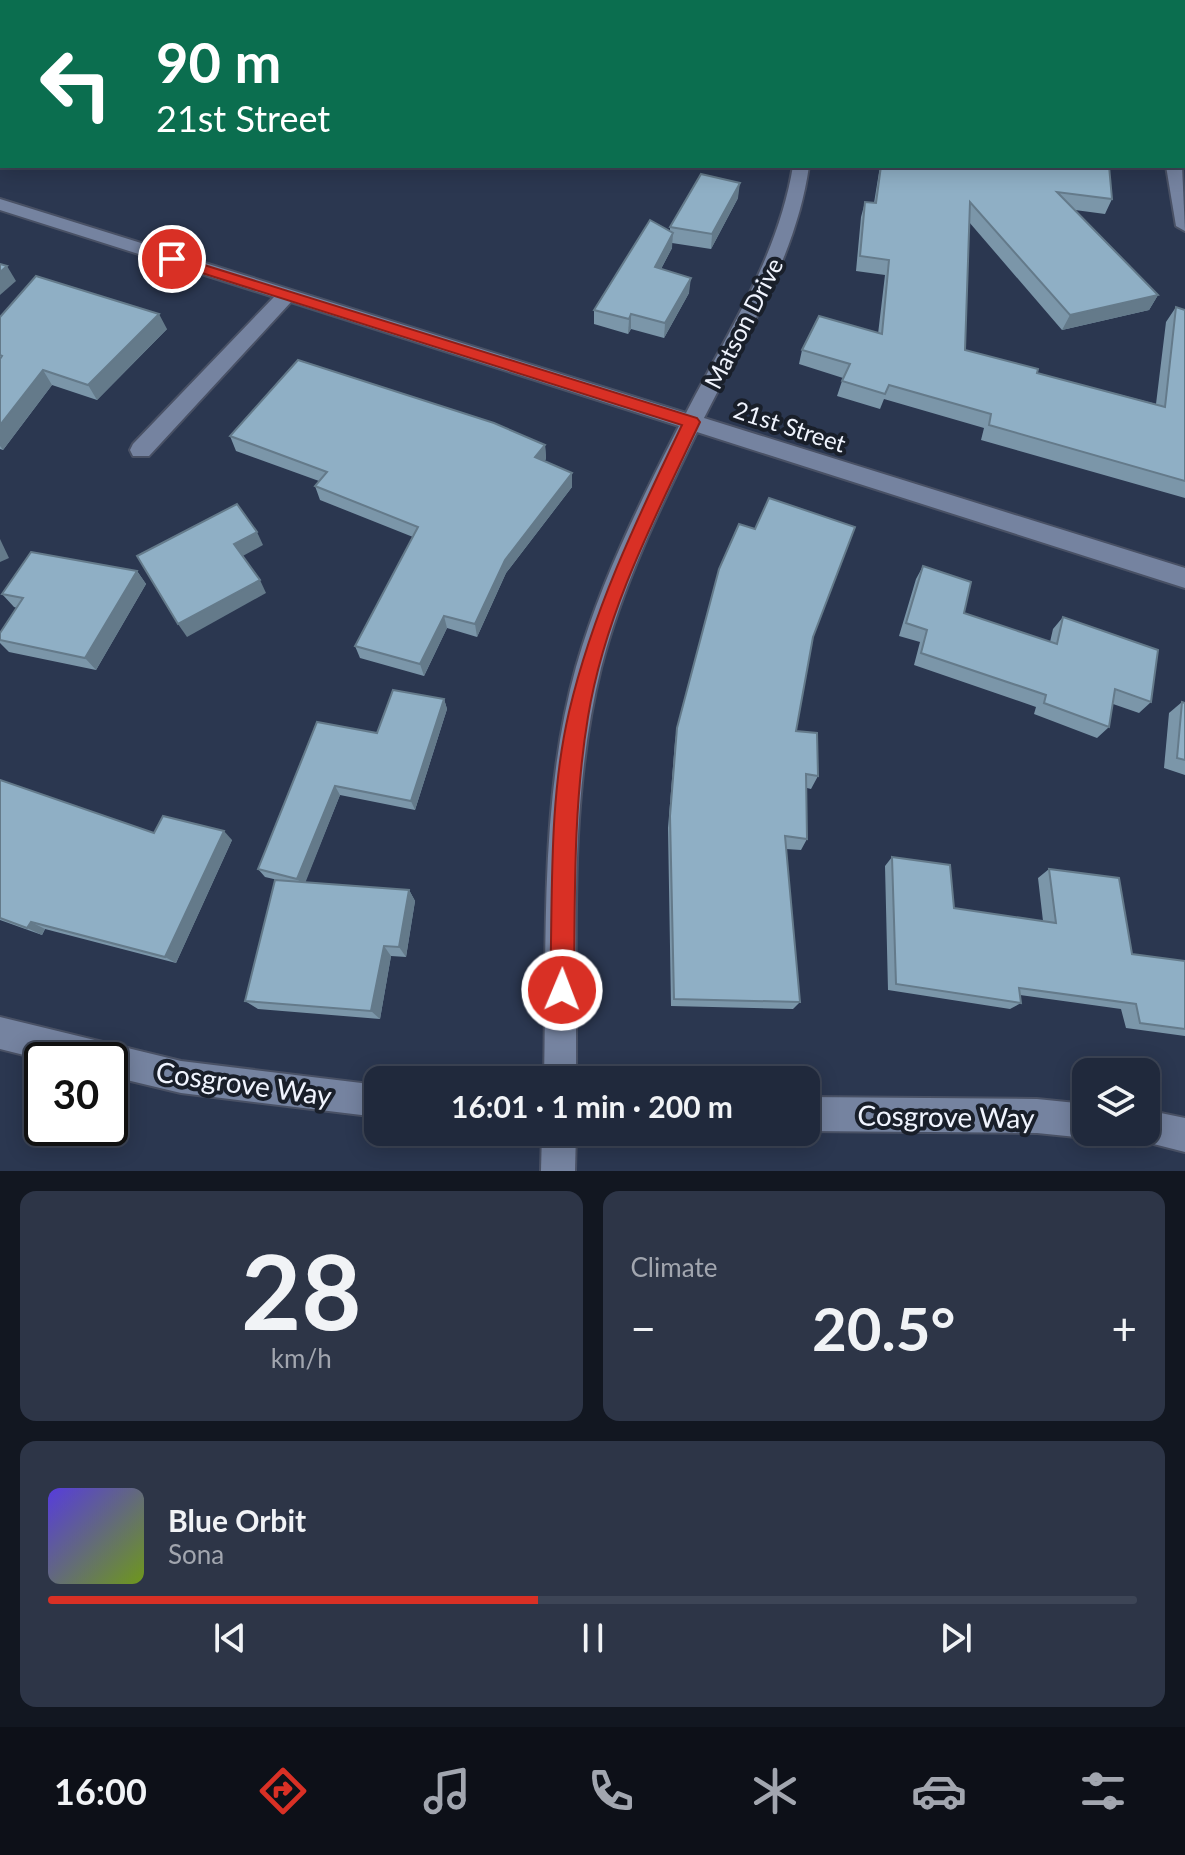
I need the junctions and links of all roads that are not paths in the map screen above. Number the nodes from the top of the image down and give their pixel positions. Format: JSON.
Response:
{"nodes":[{"id":1,"x":801,"y":168,"type":"edge"},
{"id":2,"x":1174,"y":168,"type":"edge"},
{"id":3,"x":0,"y":204,"type":"edge"},
{"id":4,"x":1185,"y":226,"type":"edge"},
{"id":5,"x":287,"y":295,"type":"junction"},
{"id":6,"x":692,"y":422,"type":"junction"},
{"id":7,"x":141,"y":450,"type":"dead end"},
{"id":8,"x":1185,"y":578,"type":"edge"},
{"id":9,"x":0,"y":1033,"type":"edge"},
{"id":10,"x":36,"y":1042,"type":"edge"},
{"id":11,"x":128,"y":1064,"type":"edge"},
{"id":12,"x":560,"y":1066,"type":"edge"},
{"id":13,"x":364,"y":1099,"type":"edge"},
{"id":14,"x":820,"y":1114,"type":"edge"},
{"id":15,"x":1072,"y":1120,"type":"edge"},
{"id":16,"x":1160,"y":1130,"type":"edge"},
{"id":17,"x":1185,"y":1135,"type":"edge"},
{"id":18,"x":559,"y":1146,"type":"edge"},
{"id":19,"x":558,"y":1171,"type":"edge"}],
"edges":[{"from":1,"to":6,"type":"street","name":"Matson Drive"},
{"from":2,"to":4,"type":"street"},
{"from":3,"to":5,"type":"street","name":"21st Street"},
{"from":5,"to":6,"type":"street","name":"21st Street"},
{"from":5,"to":7,"type":"street"},
{"from":6,"to":8,"type":"street","name":"21st Street"},
{"from":6,"to":12,"type":"street","name":"Matson Drive"},
{"from":9,"to":10,"type":"street","name":"Cosgrove Way"},
{"from":11,"to":13,"type":"street","name":"Cosgrove Way"},
{"from":14,"to":15,"type":"street","name":"Cosgrove Way"},
{"from":16,"to":17,"type":"street"},
{"from":18,"to":19,"type":"street"}]}
